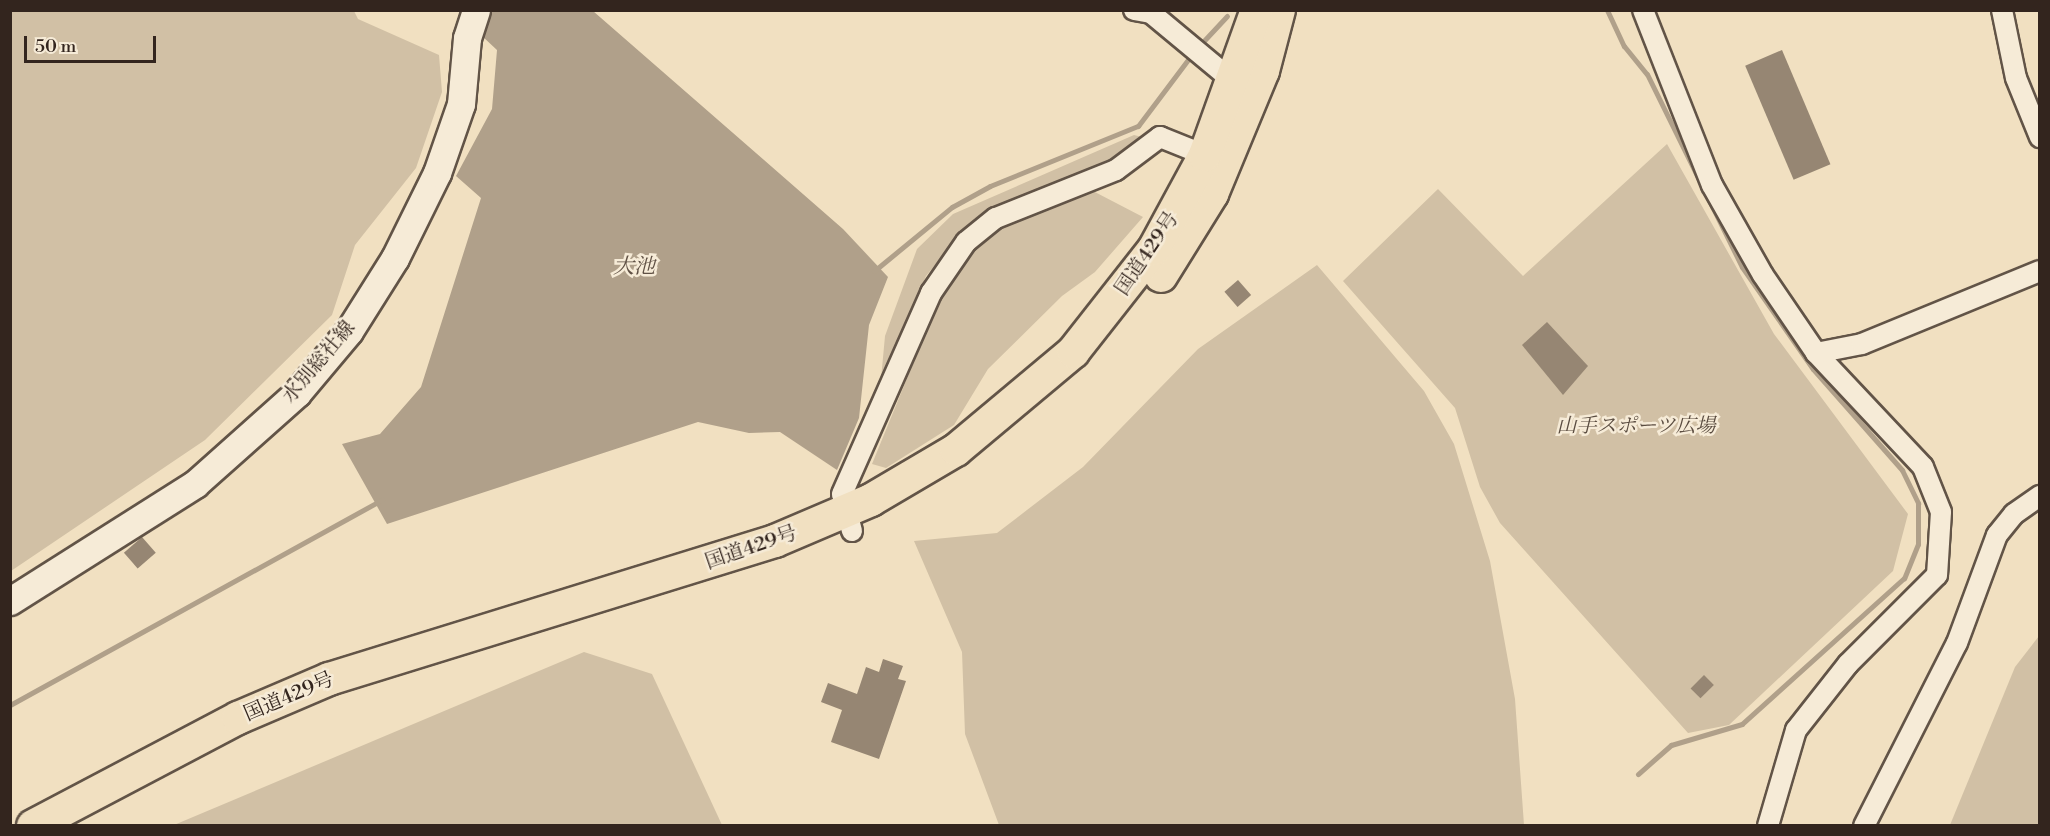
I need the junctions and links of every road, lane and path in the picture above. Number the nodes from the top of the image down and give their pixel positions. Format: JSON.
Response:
{"nodes":[{"id":1,"x":476,"y":10,"type":"edge"},
{"id":2,"x":1134,"y":10,"type":"edge"},
{"id":3,"x":1257,"y":10,"type":"edge"},
{"id":4,"x":1279,"y":10,"type":"edge"},
{"id":5,"x":1643,"y":10,"type":"edge"},
{"id":6,"x":2002,"y":10,"type":"edge"},
{"id":7,"x":1244,"y":88,"type":"junction"},
{"id":8,"x":2040,"y":137,"type":"edge"},
{"id":9,"x":1215,"y":159,"type":"junction"},
{"id":10,"x":2040,"y":272,"type":"edge"},
{"id":11,"x":1816,"y":353,"type":"junction"},
{"id":12,"x":2040,"y":496,"type":"edge"},
{"id":13,"x":849,"y":522,"type":"junction"},
{"id":14,"x":10,"y":600,"type":"edge"},
{"id":15,"x":33,"y":825,"type":"edge"},
{"id":16,"x":75,"y":825,"type":"edge"},
{"id":17,"x":1768,"y":825,"type":"edge"},
{"id":18,"x":1864,"y":825,"type":"edge"}],
"edges":[{"from":1,"to":14,"type":"main road","name":"水別総社線"},
{"from":2,"to":7,"type":"street"},
{"from":3,"to":7,"type":"highway","name":"国道429号"},
{"from":4,"to":7,"type":"highway","name":"国道429号"},
{"from":5,"to":11,"type":"street"},
{"from":6,"to":8,"type":"street"},
{"from":7,"to":9,"type":"highway","name":"国道429号"},
{"from":9,"to":13,"type":"highway","name":"国道429号"},
{"from":9,"to":13,"type":"street"},
{"from":10,"to":11,"type":"street"},
{"from":11,"to":17,"type":"street"},
{"from":12,"to":18,"type":"street"},
{"from":13,"to":15,"type":"highway","name":"国道429号"},
{"from":13,"to":16,"type":"highway","name":"国道429号"}]}
